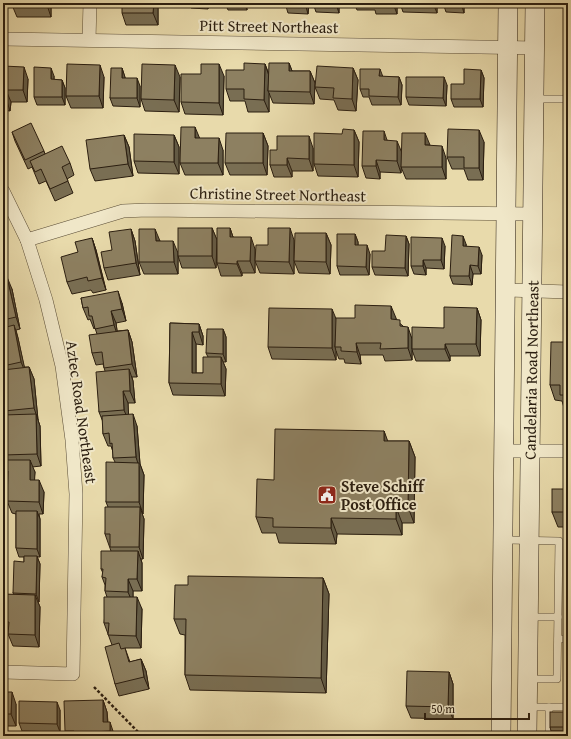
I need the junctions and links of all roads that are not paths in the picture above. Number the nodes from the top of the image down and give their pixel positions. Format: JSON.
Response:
{"nodes":[{"id":1,"x":90,"y":3,"type":"edge"},
{"id":2,"x":508,"y":3,"type":"edge"},
{"id":3,"x":535,"y":3,"type":"edge"},
{"id":4,"x":3,"y":39,"type":"edge"},
{"id":5,"x":89,"y":40,"type":"junction"},
{"id":6,"x":507,"y":48,"type":"junction"},
{"id":7,"x":534,"y":48,"type":"junction"},
{"id":8,"x":534,"y":99,"type":"junction"},
{"id":9,"x":568,"y":99,"type":"edge"},
{"id":10,"x":3,"y":191,"type":"edge"},
{"id":11,"x":505,"y":214,"type":"junction"},
{"id":12,"x":533,"y":214,"type":"junction"},
{"id":13,"x":27,"y":240,"type":"junction"},
{"id":14,"x":505,"y":290,"type":"junction"},
{"id":15,"x":532,"y":292,"type":"junction"},
{"id":16,"x":568,"y":292,"type":"edge"},
{"id":17,"x":504,"y":451,"type":"junction"},
{"id":18,"x":531,"y":451,"type":"junction"},
{"id":19,"x":568,"y":451,"type":"edge"},
{"id":20,"x":503,"y":540,"type":"junction"},
{"id":21,"x":530,"y":540,"type":"junction"},
{"id":22,"x":559,"y":549,"type":"junction"},
{"id":23,"x":568,"y":549,"type":"edge"},
{"id":24,"x":528,"y":616,"type":"junction"},
{"id":25,"x":558,"y":617,"type":"junction"},
{"id":26,"x":558,"y":639,"type":"junction"},
{"id":27,"x":568,"y":639,"type":"edge"},
{"id":28,"x":3,"y":672,"type":"edge"},
{"id":29,"x":528,"y":679,"type":"junction"},
{"id":30,"x":527,"y":707,"type":"junction"},
{"id":31,"x":549,"y":707,"type":"junction"},
{"id":32,"x":568,"y":707,"type":"edge"},
{"id":33,"x":501,"y":736,"type":"edge"},
{"id":34,"x":527,"y":736,"type":"edge"},
{"id":35,"x":549,"y":736,"type":"edge"}],
"edges":[{"from":1,"to":5,"type":"street"},
{"from":2,"to":6,"type":"main road","name":"Candelaria Road Northeast"},
{"from":3,"to":7,"type":"main road","name":"Candelaria Road Northeast"},
{"from":4,"to":5,"type":"street","name":"Pitt Street Northeast"},
{"from":5,"to":6,"type":"street","name":"Pitt Street Northeast"},
{"from":6,"to":7,"type":"street","name":"Pitt Street Northeast"},
{"from":6,"to":11,"type":"main road","name":"Candelaria Road Northeast"},
{"from":7,"to":8,"type":"main road","name":"Candelaria Road Northeast"},
{"from":8,"to":9,"type":"lane"},
{"from":8,"to":12,"type":"main road","name":"Candelaria Road Northeast"},
{"from":10,"to":13,"type":"street","name":"Aztec Road Northeast"},
{"from":11,"to":12,"type":"street","name":"Christine Street Northeast"},
{"from":11,"to":13,"type":"street","name":"Christine Street Northeast"},
{"from":11,"to":14,"type":"main road","name":"Candelaria Road Northeast"},
{"from":12,"to":15,"type":"main road","name":"Candelaria Road Northeast"},
{"from":13,"to":28,"type":"street","name":"Aztec Road Northeast"},
{"from":14,"to":15,"type":"street"},
{"from":14,"to":17,"type":"main road","name":"Candelaria Road Northeast"},
{"from":15,"to":16,"type":"street"},
{"from":15,"to":18,"type":"main road","name":"Candelaria Road Northeast"},
{"from":17,"to":18,"type":"street"},
{"from":17,"to":20,"type":"main road","name":"Candelaria Road Northeast"},
{"from":18,"to":19,"type":"street"},
{"from":18,"to":21,"type":"main road","name":"Candelaria Road Northeast"},
{"from":20,"to":21,"type":"lane"},
{"from":20,"to":33,"type":"main road","name":"Candelaria Road Northeast"},
{"from":21,"to":22,"type":"lane"},
{"from":21,"to":24,"type":"main road","name":"Candelaria Road Northeast"},
{"from":22,"to":23,"type":"lane"},
{"from":22,"to":25,"type":"lane"},
{"from":24,"to":25,"type":"lane"},
{"from":24,"to":29,"type":"main road","name":"Candelaria Road Northeast"},
{"from":25,"to":26,"type":"lane"},
{"from":26,"to":27,"type":"lane"},
{"from":26,"to":29,"type":"lane"},
{"from":29,"to":30,"type":"main road","name":"Candelaria Road Northeast"},
{"from":30,"to":31,"type":"lane"},
{"from":30,"to":34,"type":"main road","name":"Candelaria Road Northeast"},
{"from":31,"to":32,"type":"lane"},
{"from":31,"to":35,"type":"lane"}]}
